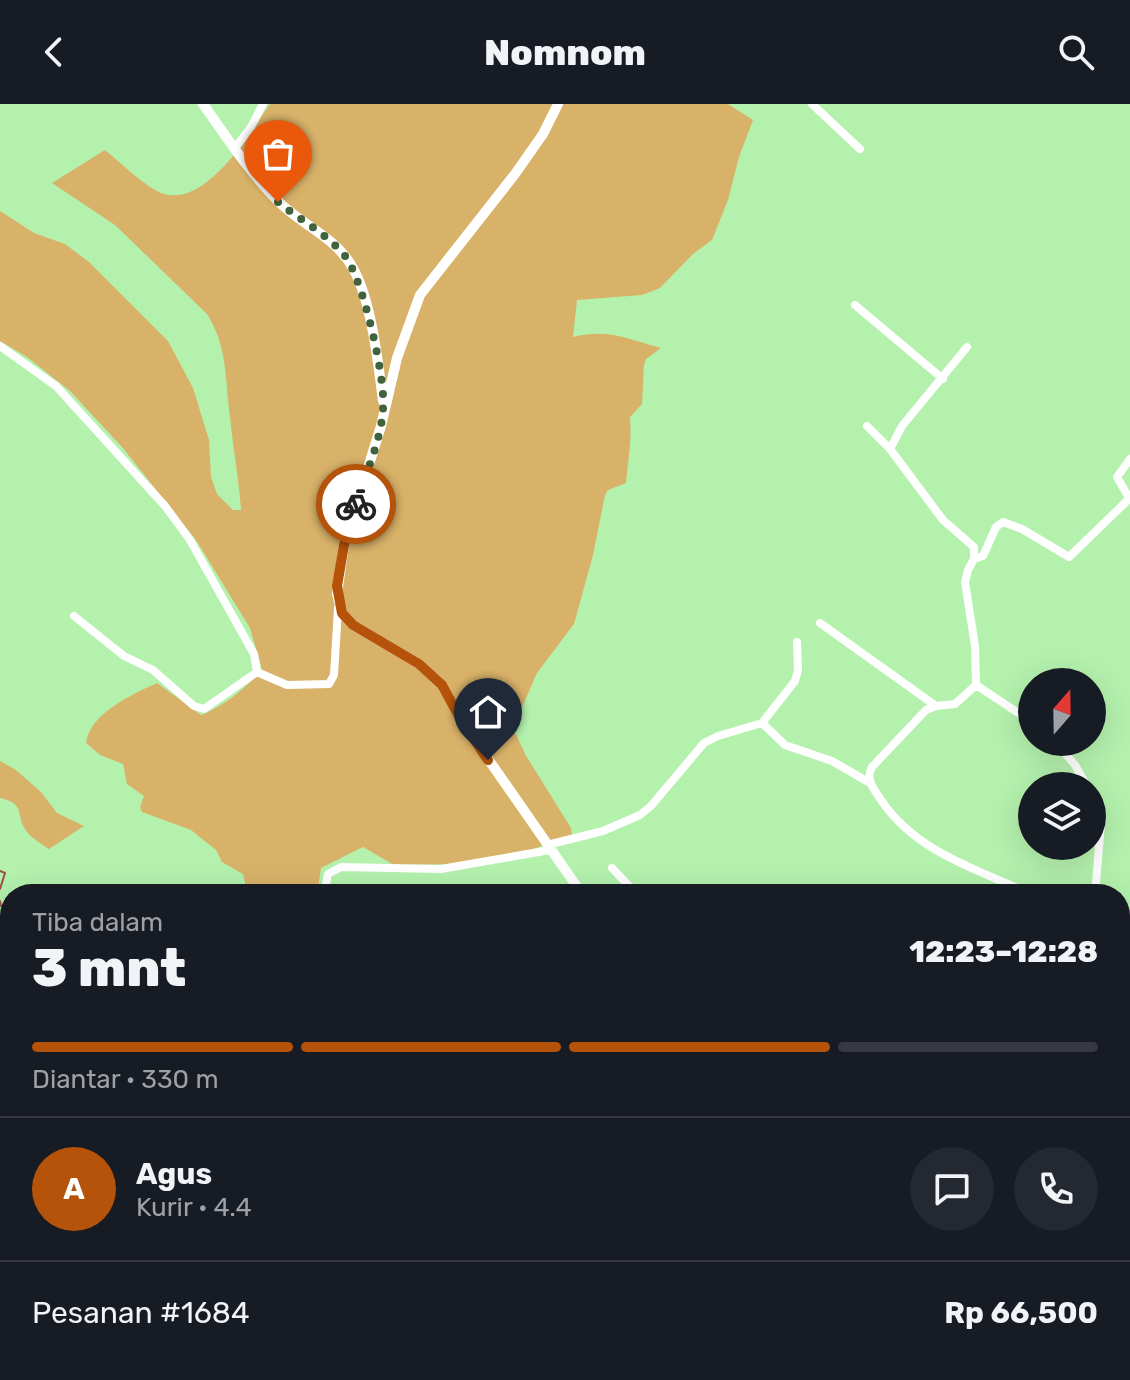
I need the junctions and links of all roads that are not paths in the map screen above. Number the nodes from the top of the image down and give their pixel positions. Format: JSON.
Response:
{"nodes":[{"id":1,"x":203,"y":104,"type":"edge"},
{"id":2,"x":263,"y":104,"type":"edge"},
{"id":3,"x":558,"y":104,"type":"edge"},
{"id":4,"x":812,"y":104,"type":"edge"},
{"id":5,"x":235,"y":148,"type":"junction"},
{"id":6,"x":860,"y":149,"type":"dead end"},
{"id":7,"x":855,"y":305,"type":"dead end"},
{"id":8,"x":0,"y":346,"type":"edge"},
{"id":9,"x":967,"y":347,"type":"dead end"},
{"id":10,"x":943,"y":379,"type":"junction"},
{"id":11,"x":384,"y":405,"type":"junction"},
{"id":12,"x":867,"y":426,"type":"dead end"},
{"id":13,"x":890,"y":449,"type":"junction"},
{"id":14,"x":1130,"y":459,"type":"edge"},
{"id":15,"x":1130,"y":498,"type":"edge"},
{"id":16,"x":974,"y":559,"type":"junction"},
{"id":17,"x":338,"y":603,"type":"junction"},
{"id":18,"x":74,"y":616,"type":"dead end"},
{"id":19,"x":820,"y":623,"type":"dead end"},
{"id":20,"x":797,"y":642,"type":"dead end"},
{"id":21,"x":257,"y":672,"type":"junction"},
{"id":22,"x":976,"y":685,"type":"junction"},
{"id":23,"x":936,"y":706,"type":"junction"},
{"id":24,"x":1018,"y":713,"type":"edge"},
{"id":25,"x":762,"y":723,"type":"junction"},
{"id":26,"x":870,"y":783,"type":"junction"},
{"id":27,"x":548,"y":847,"type":"junction"},
{"id":28,"x":1098,"y":860,"type":"edge"},
{"id":29,"x":612,"y":868,"type":"dead end"},
{"id":30,"x":326,"y":884,"type":"edge"},
{"id":31,"x":571,"y":884,"type":"edge"},
{"id":32,"x":627,"y":884,"type":"edge"},
{"id":33,"x":1007,"y":884,"type":"edge"},
{"id":34,"x":1096,"y":884,"type":"edge"}],
"edges":[{"from":1,"to":5,"type":"street"},
{"from":2,"to":5,"type":"street"},
{"from":3,"to":11,"type":"street"},
{"from":4,"to":6,"type":"street"},
{"from":5,"to":11,"type":"street"},
{"from":7,"to":10,"type":"street"},
{"from":8,"to":21,"type":"street"},
{"from":9,"to":10,"type":"street"},
{"from":10,"to":13,"type":"street"},
{"from":11,"to":17,"type":"street"},
{"from":12,"to":13,"type":"street"},
{"from":13,"to":16,"type":"street"},
{"from":14,"to":15,"type":"street"},
{"from":15,"to":16,"type":"street"},
{"from":16,"to":22,"type":"street"},
{"from":17,"to":21,"type":"street"},
{"from":17,"to":27,"type":"street"},
{"from":18,"to":21,"type":"street"},
{"from":19,"to":23,"type":"street"},
{"from":20,"to":25,"type":"street"},
{"from":22,"to":23,"type":"street"},
{"from":22,"to":24,"type":"street"},
{"from":23,"to":26,"type":"street"},
{"from":25,"to":26,"type":"street"},
{"from":25,"to":27,"type":"street"},
{"from":26,"to":33,"type":"street"},
{"from":27,"to":30,"type":"street"},
{"from":27,"to":31,"type":"street"},
{"from":28,"to":34,"type":"street"},
{"from":29,"to":32,"type":"street"}]}
